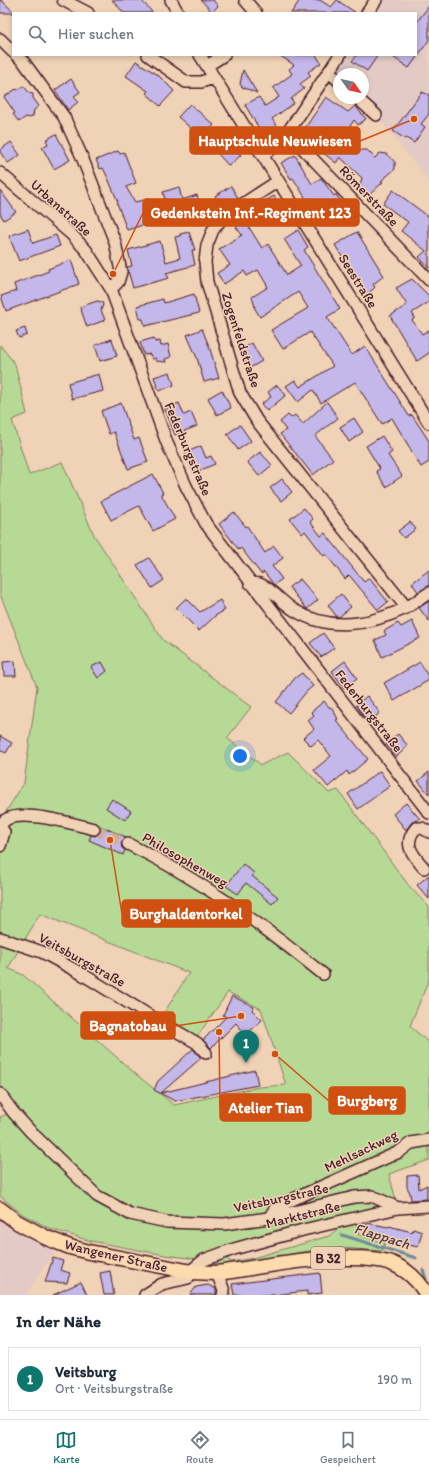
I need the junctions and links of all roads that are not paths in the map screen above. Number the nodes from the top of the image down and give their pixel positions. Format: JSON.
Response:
{"nodes":[{"id":1,"x":63,"y":0,"type":"edge"},
{"id":2,"x":171,"y":0,"type":"edge"},
{"id":3,"x":245,"y":0,"type":"edge"},
{"id":4,"x":376,"y":0,"type":"edge"},
{"id":5,"x":86,"y":12,"type":"edge"},
{"id":6,"x":177,"y":12,"type":"edge"},
{"id":7,"x":255,"y":12,"type":"edge"},
{"id":8,"x":368,"y":12,"type":"edge"},
{"id":9,"x":0,"y":39,"type":"edge"},
{"id":10,"x":12,"y":51,"type":"edge"},
{"id":11,"x":17,"y":56,"type":"edge"},
{"id":12,"x":149,"y":56,"type":"edge"},
{"id":13,"x":201,"y":56,"type":"edge"},
{"id":14,"x":222,"y":56,"type":"edge"},
{"id":15,"x":339,"y":56,"type":"edge"},
{"id":16,"x":207,"y":66,"type":"junction"},
{"id":17,"x":329,"y":72,"type":"junction"},
{"id":18,"x":333,"y":76,"type":"edge"},
{"id":19,"x":214,"y":78,"type":"junction"},
{"id":20,"x":364,"y":104,"type":"edge"},
{"id":21,"x":376,"y":115,"type":"dead end"},
{"id":22,"x":288,"y":133,"type":"junction"},
{"id":23,"x":262,"y":155,"type":"junction"},
{"id":24,"x":0,"y":173,"type":"edge"},
{"id":25,"x":278,"y":181,"type":"junction"},
{"id":26,"x":429,"y":280,"type":"edge"},
{"id":27,"x":111,"y":289,"type":"junction"},
{"id":28,"x":429,"y":423,"type":"edge"},
{"id":29,"x":250,"y":582,"type":"junction"},
{"id":30,"x":429,"y":593,"type":"edge"},
{"id":31,"x":406,"y":607,"type":"junction"},
{"id":32,"x":429,"y":813,"type":"edge"},
{"id":33,"x":0,"y":826,"type":"edge"},
{"id":34,"x":94,"y":829,"type":"tunnel mouth"},
{"id":35,"x":429,"y":832,"type":"edge"},
{"id":36,"x":128,"y":844,"type":"tunnel mouth"},
{"id":37,"x":0,"y":846,"type":"edge"},
{"id":38,"x":424,"y":868,"type":"dead end"},
{"id":39,"x":0,"y":938,"type":"edge"},
{"id":40,"x":323,"y":974,"type":"dead end"},
{"id":41,"x":206,"y":1053,"type":"dead end"},
{"id":42,"x":0,"y":1094,"type":"edge"},
{"id":43,"x":429,"y":1140,"type":"edge"},
{"id":44,"x":429,"y":1206,"type":"edge"},
{"id":45,"x":398,"y":1208,"type":"junction"},
{"id":46,"x":0,"y":1209,"type":"edge"},
{"id":47,"x":269,"y":1218,"type":"junction"},
{"id":48,"x":192,"y":1272,"type":"junction"},
{"id":49,"x":217,"y":1273,"type":"junction"},
{"id":50,"x":145,"y":1295,"type":"edge"},
{"id":51,"x":223,"y":1295,"type":"edge"},
{"id":52,"x":427,"y":1295,"type":"edge"}],
"edges":[{"from":1,"to":5,"type":"street"},
{"from":2,"to":6,"type":"street"},
{"from":3,"to":7,"type":"street"},
{"from":4,"to":8,"type":"street"},
{"from":9,"to":10,"type":"street"},
{"from":11,"to":27,"type":"street"},
{"from":12,"to":19,"type":"street"},
{"from":13,"to":16,"type":"street","name":"Seestraße"},
{"from":14,"to":16,"type":"street"},
{"from":15,"to":17,"type":"street"},
{"from":16,"to":19,"type":"street","name":"Seestraße"},
{"from":17,"to":18,"type":"street"},
{"from":17,"to":22,"type":"street"},
{"from":19,"to":23,"type":"street","name":"Seestraße"},
{"from":20,"to":21,"type":"street"},
{"from":22,"to":23,"type":"street"},
{"from":22,"to":26,"type":"street","name":"Römerstraße"},
{"from":23,"to":25,"type":"street","name":"Seestraße"},
{"from":24,"to":27,"type":"street","name":"Urbanstraße"},
{"from":25,"to":28,"type":"street","name":"Seestraße"},
{"from":25,"to":31,"type":"street","name":"Zogenfeldstraße"},
{"from":27,"to":29,"type":"street","name":"Federburgstraße"},
{"from":29,"to":31,"type":"street"},
{"from":29,"to":32,"type":"street","name":"Federburgstraße"},
{"from":30,"to":31,"type":"street"},
{"from":33,"to":34,"type":"street"},
{"from":33,"to":37,"type":"street"},
{"from":35,"to":38,"type":"street"},
{"from":36,"to":40,"type":"street","name":"Philosophenweg"},
{"from":39,"to":41,"type":"street","name":"Veitsburgstraße"},
{"from":42,"to":47,"type":"street","name":"Veitsburgstraße"},
{"from":43,"to":47,"type":"street","name":"Mehlsackweg"},
{"from":44,"to":45,"type":"street","name":"Marktstraße"},
{"from":45,"to":47,"type":"street","name":"Veitsburgstraße"},
{"from":45,"to":48,"type":"street","name":"Marktstraße"},
{"from":46,"to":48,"type":"main road","name":"Wangener Straße","number":"B 32"},
{"from":48,"to":49,"type":"main road","number":"B 32"},
{"from":48,"to":50,"type":"street","name":"Marktstraße"},
{"from":49,"to":51,"type":"street"},
{"from":49,"to":52,"type":"main road","number":"B 32"}]}
